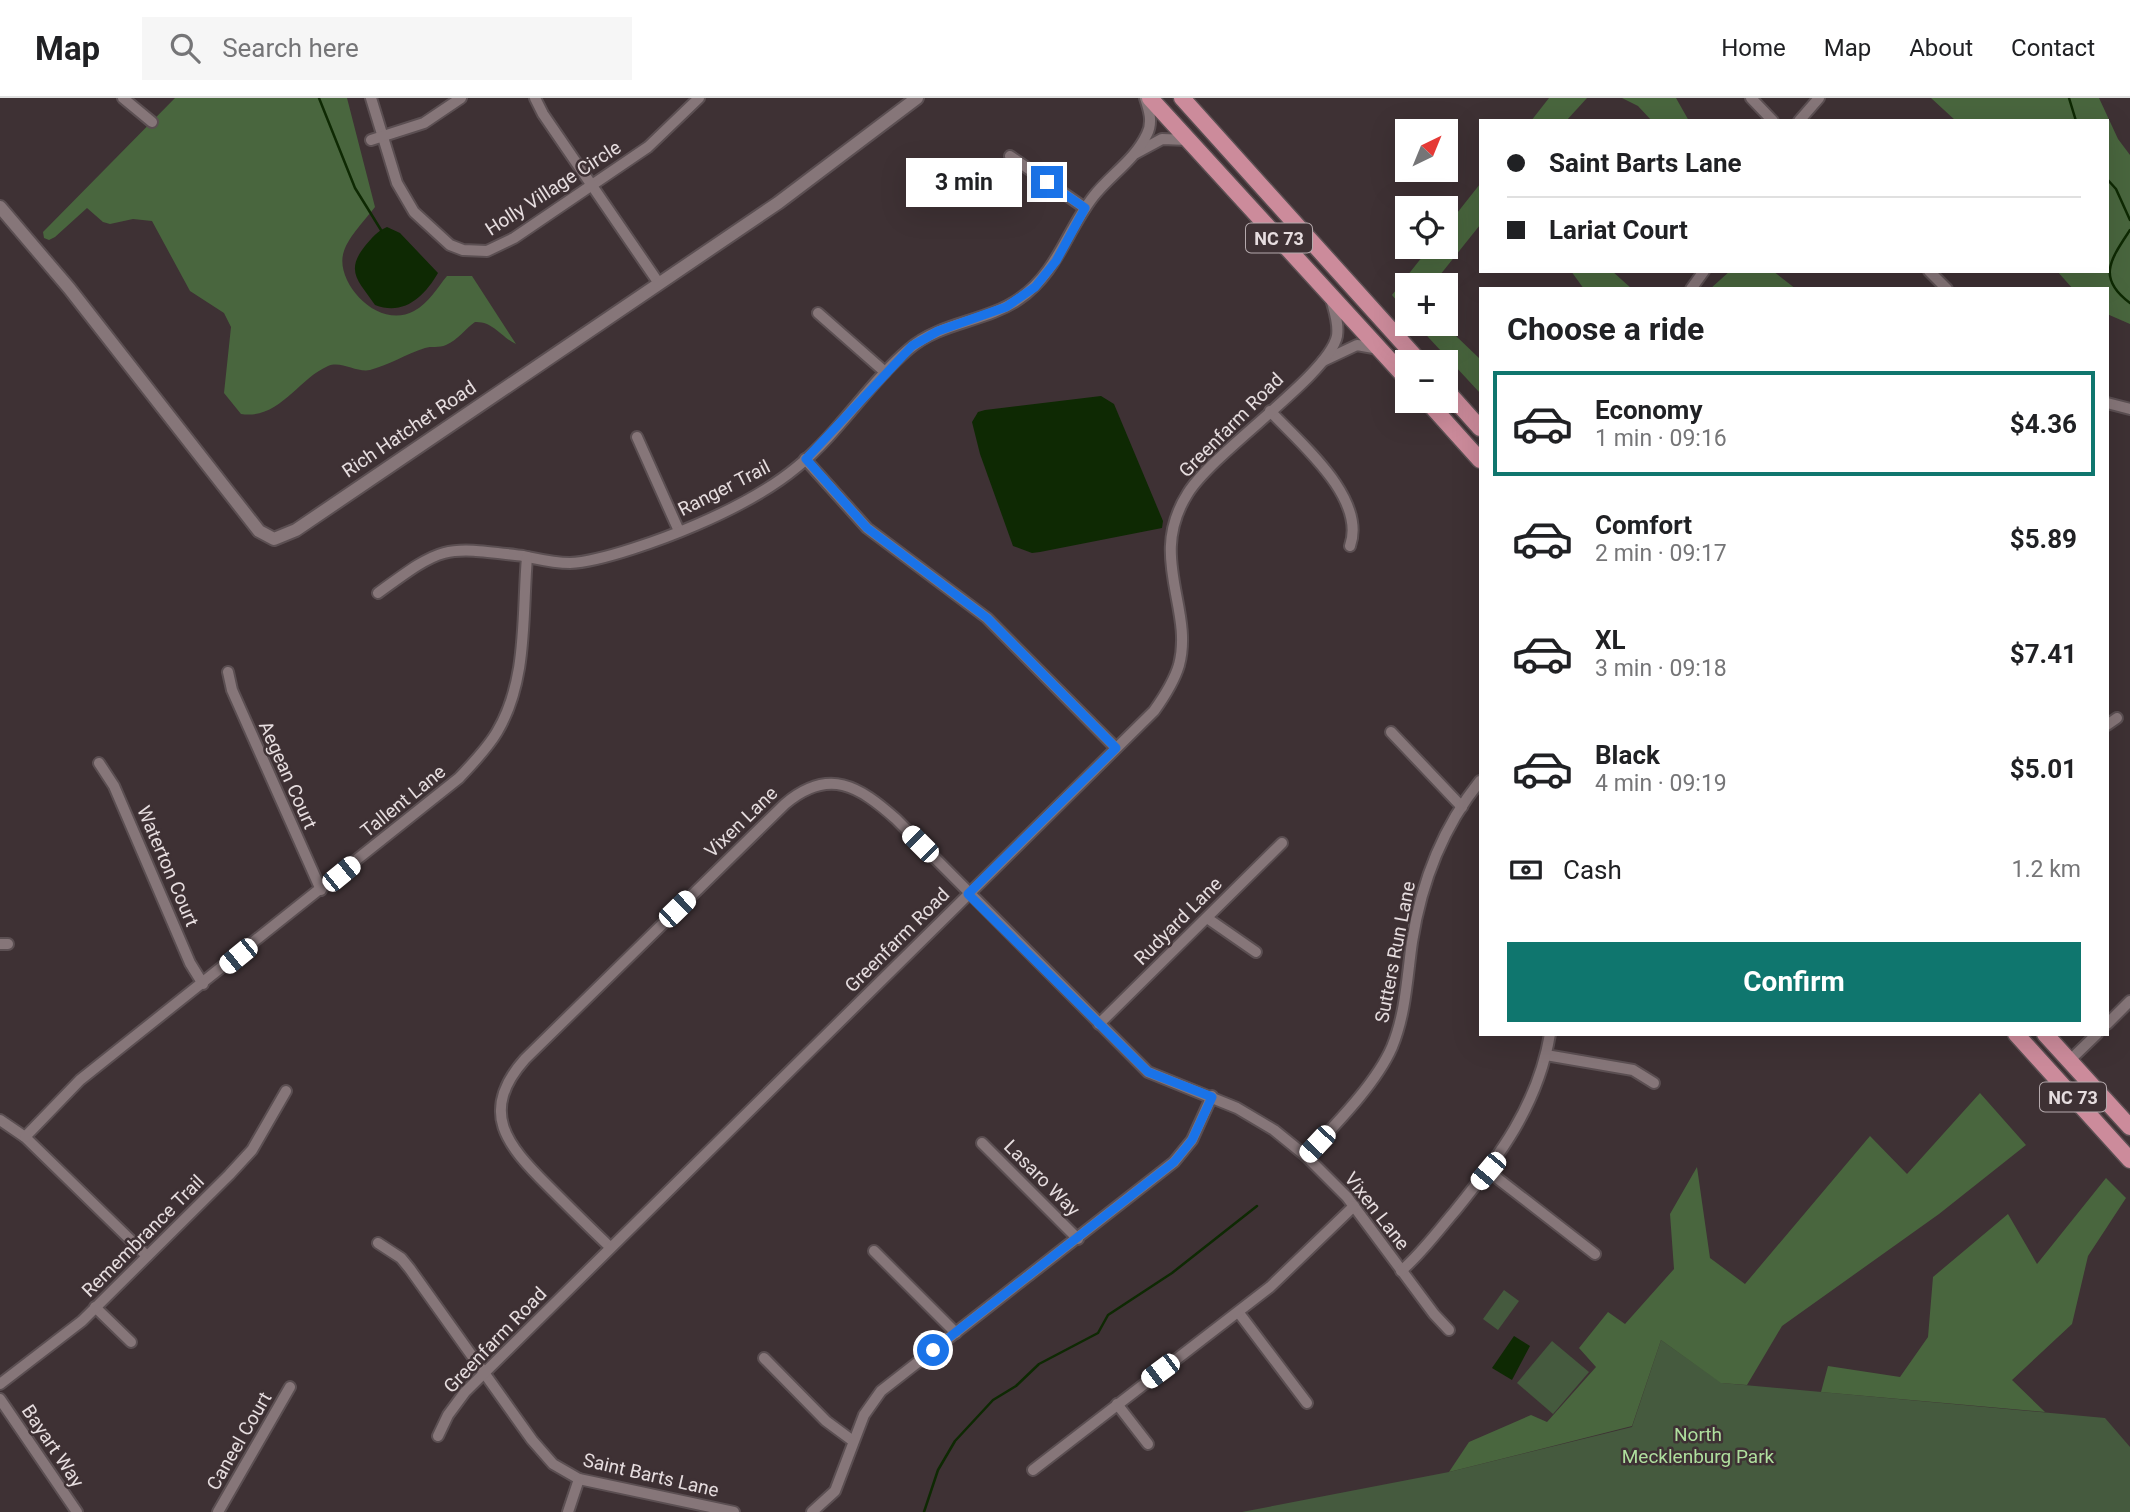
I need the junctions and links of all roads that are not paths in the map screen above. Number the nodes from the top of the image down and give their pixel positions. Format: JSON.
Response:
{"nodes":[{"id":1,"x":123,"y":98,"type":"edge"},
{"id":2,"x":371,"y":98,"type":"edge"},
{"id":3,"x":461,"y":98,"type":"edge"},
{"id":4,"x":535,"y":98,"type":"edge"},
{"id":5,"x":699,"y":98,"type":"edge"},
{"id":6,"x":918,"y":98,"type":"edge"},
{"id":7,"x":1145,"y":98,"type":"edge"},
{"id":8,"x":1150,"y":98,"type":"edge"},
{"id":9,"x":1182,"y":98,"type":"edge"},
{"id":10,"x":1751,"y":98,"type":"edge"},
{"id":11,"x":1819,"y":98,"type":"edge"},
{"id":12,"x":1771,"y":119,"type":"edge"},
{"id":13,"x":1801,"y":119,"type":"edge"},
{"id":14,"x":152,"y":122,"type":"dead end"},
{"id":15,"x":377,"y":139,"type":"junction"},
{"id":16,"x":1189,"y":141,"type":"junction"},
{"id":17,"x":1136,"y":153,"type":"junction"},
{"id":18,"x":1010,"y":156,"type":"dead end"},
{"id":19,"x":591,"y":186,"type":"junction"},
{"id":20,"x":0,"y":207,"type":"edge"},
{"id":21,"x":1085,"y":208,"type":"junction"},
{"id":22,"x":1931,"y":273,"type":"edge"},
{"id":23,"x":659,"y":282,"type":"junction"},
{"id":24,"x":1945,"y":287,"type":"edge"},
{"id":25,"x":1329,"y":293,"type":"junction"},
{"id":26,"x":818,"y":313,"type":"dead end"},
{"id":27,"x":1380,"y":349,"type":"junction"},
{"id":28,"x":1409,"y":350,"type":"edge"},
{"id":29,"x":1323,"y":361,"type":"junction"},
{"id":30,"x":1395,"y":366,"type":"edge"},
{"id":31,"x":885,"y":372,"type":"junction"},
{"id":32,"x":1458,"y":404,"type":"edge"},
{"id":33,"x":2109,"y":404,"type":"edge"},
{"id":34,"x":2130,"y":409,"type":"edge"},
{"id":35,"x":1270,"y":411,"type":"junction"},
{"id":36,"x":1438,"y":413,"type":"edge"},
{"id":37,"x":1440,"y":413,"type":"edge"},
{"id":38,"x":1479,"y":428,"type":"edge"},
{"id":39,"x":637,"y":437,"type":"dead end"},
{"id":40,"x":1479,"y":450,"type":"edge"},
{"id":41,"x":806,"y":459,"type":"junction"},
{"id":42,"x":1479,"y":459,"type":"edge"},
{"id":43,"x":679,"y":531,"type":"junction"},
{"id":44,"x":1350,"y":546,"type":"dead end"},
{"id":45,"x":527,"y":557,"type":"junction"},
{"id":46,"x":378,"y":593,"type":"dead end"},
{"id":47,"x":228,"y":672,"type":"dead end"},
{"id":48,"x":2117,"y":718,"type":"dead end"},
{"id":49,"x":2109,"y":724,"type":"edge"},
{"id":50,"x":1391,"y":732,"type":"dead end"},
{"id":51,"x":1116,"y":748,"type":"junction"},
{"id":52,"x":99,"y":762,"type":"dead end"},
{"id":53,"x":1479,"y":782,"type":"edge"},
{"id":54,"x":1462,"y":807,"type":"junction"},
{"id":55,"x":1282,"y":843,"type":"dead end"},
{"id":56,"x":321,"y":890,"type":"junction"},
{"id":57,"x":968,"y":894,"type":"junction"},
{"id":58,"x":1207,"y":918,"type":"junction"},
{"id":59,"x":1256,"y":952,"type":"dead end"},
{"id":60,"x":203,"y":984,"type":"junction"},
{"id":61,"x":2130,"y":1001,"type":"edge"},
{"id":62,"x":2109,"y":1022,"type":"edge"},
{"id":63,"x":1098,"y":1024,"type":"junction"},
{"id":64,"x":1550,"y":1036,"type":"edge"},
{"id":65,"x":2018,"y":1036,"type":"edge"},
{"id":66,"x":2032,"y":1036,"type":"edge"},
{"id":67,"x":2048,"y":1036,"type":"edge"},
{"id":68,"x":2095,"y":1036,"type":"edge"},
{"id":69,"x":1546,"y":1055,"type":"junction"},
{"id":70,"x":2069,"y":1061,"type":"junction"},
{"id":71,"x":1654,"y":1083,"type":"dead end"},
{"id":72,"x":286,"y":1091,"type":"dead end"},
{"id":73,"x":1212,"y":1097,"type":"junction"},
{"id":74,"x":0,"y":1120,"type":"edge"},
{"id":75,"x":2130,"y":1127,"type":"edge"},
{"id":76,"x":24,"y":1137,"type":"junction"},
{"id":77,"x":982,"y":1143,"type":"dead end"},
{"id":78,"x":1306,"y":1156,"type":"junction"},
{"id":79,"x":2130,"y":1160,"type":"edge"},
{"id":80,"x":1488,"y":1171,"type":"junction"},
{"id":81,"x":1354,"y":1206,"type":"junction"},
{"id":82,"x":1078,"y":1240,"type":"junction"},
{"id":83,"x":378,"y":1243,"type":"dead end"},
{"id":84,"x":610,"y":1247,"type":"junction"},
{"id":85,"x":874,"y":1251,"type":"dead end"},
{"id":86,"x":1595,"y":1254,"type":"dead end"},
{"id":87,"x":148,"y":1255,"type":"junction"},
{"id":88,"x":1401,"y":1271,"type":"junction"},
{"id":89,"x":95,"y":1307,"type":"junction"},
{"id":90,"x":1239,"y":1313,"type":"junction"},
{"id":91,"x":1449,"y":1330,"type":"dead end"},
{"id":92,"x":956,"y":1333,"type":"junction"},
{"id":93,"x":131,"y":1342,"type":"dead end"},
{"id":94,"x":764,"y":1358,"type":"dead end"},
{"id":95,"x":485,"y":1372,"type":"junction"},
{"id":96,"x":0,"y":1384,"type":"edge"},
{"id":97,"x":290,"y":1387,"type":"dead end"},
{"id":98,"x":0,"y":1399,"type":"edge"},
{"id":99,"x":1307,"y":1403,"type":"dead end"},
{"id":100,"x":1117,"y":1404,"type":"junction"},
{"id":101,"x":438,"y":1436,"type":"dead end"},
{"id":102,"x":853,"y":1441,"type":"junction"},
{"id":103,"x":1148,"y":1444,"type":"dead end"},
{"id":104,"x":1033,"y":1470,"type":"dead end"},
{"id":105,"x":579,"y":1479,"type":"junction"},
{"id":106,"x":77,"y":1512,"type":"edge"},
{"id":107,"x":218,"y":1512,"type":"edge"},
{"id":108,"x":568,"y":1512,"type":"edge"},
{"id":109,"x":734,"y":1512,"type":"edge"},
{"id":110,"x":812,"y":1512,"type":"edge"}],
"edges":[{"from":1,"to":14,"type":"street"},
{"from":2,"to":15,"type":"street","name":"Holly Village Circle"},
{"from":3,"to":15,"type":"street"},
{"from":4,"to":19,"type":"street"},
{"from":5,"to":19,"type":"street","name":"Holly Village Circle"},
{"from":6,"to":23,"type":"street","name":"Rich Hatchet Road"},
{"from":7,"to":17,"type":"street","name":"Ranger Trail"},
{"from":8,"to":16,"type":"main road","number":"NC 73"},
{"from":9,"to":28,"type":"main road","number":"NC 73"},
{"from":10,"to":12,"type":"street"},
{"from":11,"to":13,"type":"street"},
{"from":15,"to":19,"type":"street","name":"Holly Village Circle"},
{"from":16,"to":17,"type":"street","name":"Ranger Trail"},
{"from":16,"to":25,"type":"main road","number":"NC 73"},
{"from":17,"to":21,"type":"street","name":"Ranger Trail"},
{"from":18,"to":21,"type":"street"},
{"from":19,"to":23,"type":"street"},
{"from":20,"to":23,"type":"street","name":"Rich Hatchet Road"},
{"from":21,"to":31,"type":"street","name":"Ranger Trail"},
{"from":22,"to":24,"type":"street"},
{"from":25,"to":27,"type":"main road","number":"NC 73"},
{"from":25,"to":29,"type":"street","name":"Greenfarm Road"},
{"from":26,"to":31,"type":"street"},
{"from":27,"to":29,"type":"street","name":"Greenfarm Road"},
{"from":27,"to":30,"type":"main road","number":"NC 73"},
{"from":29,"to":35,"type":"street","name":"Greenfarm Road"},
{"from":31,"to":41,"type":"street","name":"Ranger Trail"},
{"from":32,"to":38,"type":"main road"},
{"from":33,"to":34,"type":"street"},
{"from":35,"to":44,"type":"street"},
{"from":35,"to":51,"type":"street","name":"Greenfarm Road"},
{"from":36,"to":42,"type":"main road"},
{"from":37,"to":40,"type":"main road"},
{"from":39,"to":43,"type":"street"},
{"from":41,"to":43,"type":"street","name":"Ranger Trail"},
{"from":41,"to":51,"type":"street"},
{"from":43,"to":45,"type":"street","name":"Ranger Trail"},
{"from":45,"to":46,"type":"street","name":"Ranger Trail"},
{"from":45,"to":56,"type":"street","name":"Tallent Lane"},
{"from":47,"to":56,"type":"street","name":"Aegean Court"},
{"from":48,"to":49,"type":"street"},
{"from":50,"to":54,"type":"street"},
{"from":51,"to":57,"type":"street","name":"Greenfarm Road"},
{"from":52,"to":60,"type":"street","name":"Waterton Court"},
{"from":53,"to":54,"type":"street","name":"Sutters Run Lane"},
{"from":54,"to":78,"type":"street","name":"Sutters Run Lane"},
{"from":55,"to":58,"type":"street","name":"Rudyard Lane"},
{"from":56,"to":60,"type":"street","name":"Tallent Lane"},
{"from":57,"to":63,"type":"street","name":"Vixen Lane"},
{"from":57,"to":84,"type":"street","name":"Greenfarm Road"},
{"from":57,"to":84,"type":"street","name":"Vixen Lane"},
{"from":58,"to":59,"type":"street"},
{"from":58,"to":63,"type":"street","name":"Rudyard Lane"},
{"from":60,"to":76,"type":"street","name":"Tallent Lane"},
{"from":61,"to":62,"type":"street"},
{"from":63,"to":73,"type":"street","name":"Vixen Lane"},
{"from":64,"to":69,"type":"street"},
{"from":65,"to":79,"type":"main road","number":"NC 73"},
{"from":66,"to":70,"type":"main road"},
{"from":67,"to":70,"type":"main road","number":"NC 73"},
{"from":68,"to":70,"type":"street"},
{"from":69,"to":71,"type":"street"},
{"from":69,"to":80,"type":"street"},
{"from":70,"to":75,"type":"main road","number":"NC 73"},
{"from":72,"to":87,"type":"street","name":"Remembrance Trail"},
{"from":73,"to":78,"type":"street","name":"Vixen Lane"},
{"from":73,"to":82,"type":"street"},
{"from":74,"to":76,"type":"street"},
{"from":76,"to":87,"type":"street"},
{"from":77,"to":82,"type":"street","name":"Lasaro Way"},
{"from":78,"to":81,"type":"street","name":"Vixen Lane"},
{"from":80,"to":86,"type":"street"},
{"from":80,"to":88,"type":"street"},
{"from":81,"to":88,"type":"street","name":"Vixen Lane"},
{"from":81,"to":90,"type":"street"},
{"from":82,"to":92,"type":"street"},
{"from":83,"to":95,"type":"street","name":"Saint Barts Lane"},
{"from":84,"to":95,"type":"street","name":"Greenfarm Road"},
{"from":85,"to":92,"type":"street"},
{"from":87,"to":89,"type":"street","name":"Remembrance Trail"},
{"from":88,"to":91,"type":"street","name":"Vixen Lane"},
{"from":89,"to":93,"type":"street"},
{"from":89,"to":96,"type":"street","name":"Remembrance Trail"},
{"from":90,"to":99,"type":"street"},
{"from":90,"to":100,"type":"street"},
{"from":92,"to":102,"type":"street"},
{"from":94,"to":102,"type":"street"},
{"from":95,"to":101,"type":"street","name":"Greenfarm Road"},
{"from":95,"to":105,"type":"street","name":"Saint Barts Lane"},
{"from":97,"to":107,"type":"street","name":"Caneel Court"},
{"from":98,"to":106,"type":"street","name":"Bayart Way"},
{"from":100,"to":103,"type":"street"},
{"from":100,"to":104,"type":"street"},
{"from":102,"to":110,"type":"street"},
{"from":105,"to":108,"type":"street"},
{"from":105,"to":109,"type":"street","name":"Saint Barts Lane"}]}
